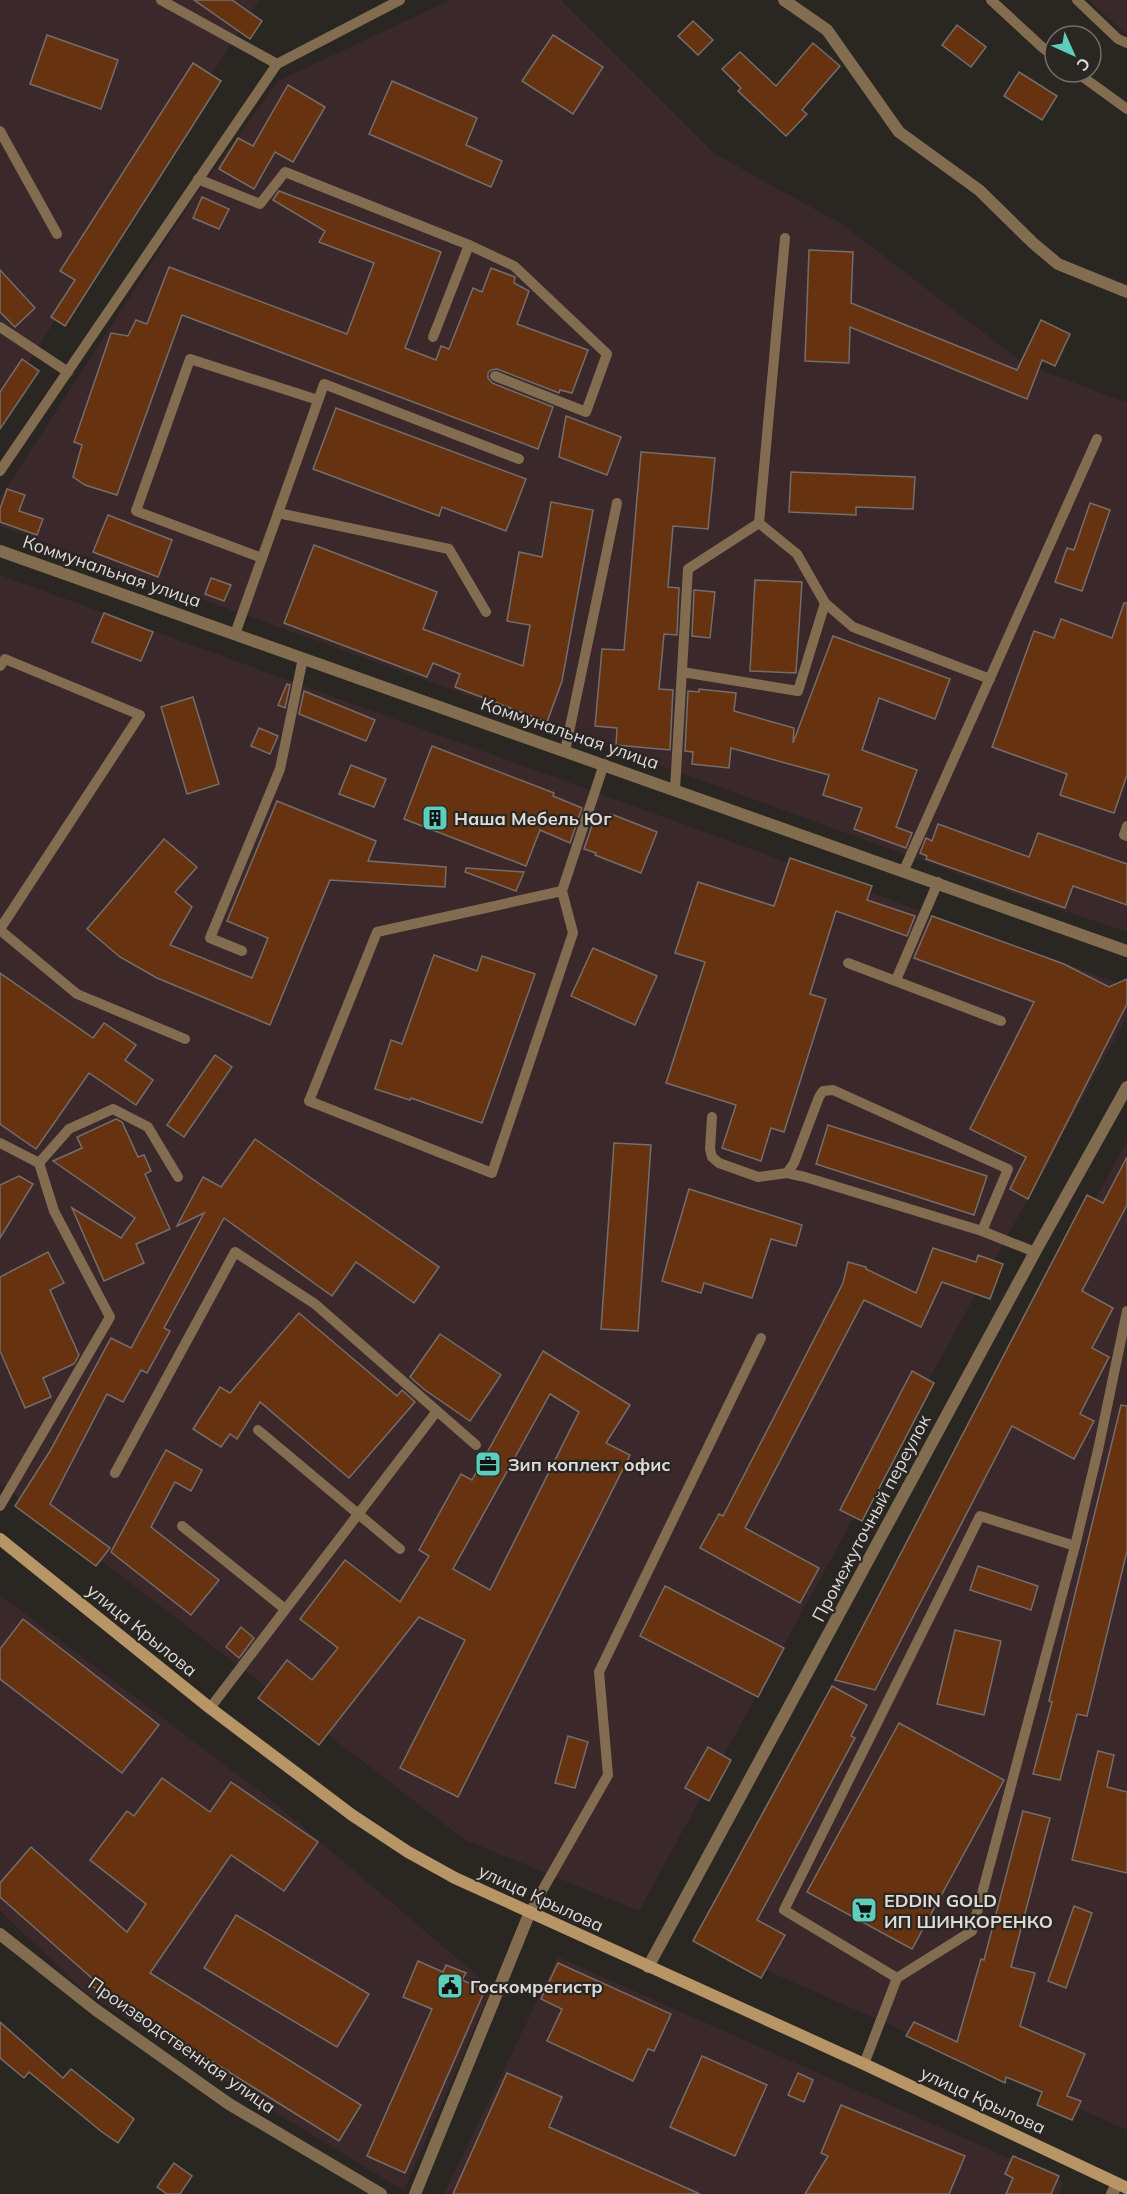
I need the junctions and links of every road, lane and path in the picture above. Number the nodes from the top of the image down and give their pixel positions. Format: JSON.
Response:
{"nodes":[{"id":1,"x":161,"y":0,"type":"edge"},
{"id":2,"x":400,"y":0,"type":"edge"},
{"id":3,"x":784,"y":0,"type":"edge"},
{"id":4,"x":992,"y":0,"type":"edge"},
{"id":5,"x":1077,"y":0,"type":"edge"},
{"id":6,"x":1127,"y":43,"type":"edge"},
{"id":7,"x":1043,"y":48,"type":"edge"},
{"id":8,"x":277,"y":64,"type":"junction"},
{"id":9,"x":1093,"y":84,"type":"edge"},
{"id":10,"x":1127,"y":109,"type":"edge"},
{"id":11,"x":0,"y":131,"type":"edge"},
{"id":12,"x":198,"y":179,"type":"junction"},
{"id":13,"x":57,"y":234,"type":"dead end"},
{"id":14,"x":785,"y":238,"type":"dead end"},
{"id":15,"x":469,"y":245,"type":"junction"},
{"id":16,"x":1127,"y":292,"type":"edge"},
{"id":17,"x":0,"y":327,"type":"edge"},
{"id":18,"x":433,"y":337,"type":"dead end"},
{"id":19,"x":68,"y":372,"type":"junction"},
{"id":20,"x":495,"y":376,"type":"dead end"},
{"id":21,"x":318,"y":400,"type":"junction"},
{"id":22,"x":1097,"y":439,"type":"dead end"},
{"id":23,"x":519,"y":459,"type":"dead end"},
{"id":24,"x":0,"y":471,"type":"edge"},
{"id":25,"x":617,"y":503,"type":"dead end"},
{"id":26,"x":278,"y":513,"type":"junction"},
{"id":27,"x":759,"y":523,"type":"junction"},
{"id":28,"x":0,"y":551,"type":"edge"},
{"id":29,"x":262,"y":558,"type":"junction"},
{"id":30,"x":825,"y":603,"type":"junction"},
{"id":31,"x":486,"y":612,"type":"dead end"},
{"id":32,"x":235,"y":634,"type":"junction"},
{"id":33,"x":303,"y":658,"type":"junction"},
{"id":34,"x":0,"y":666,"type":"edge"},
{"id":35,"x":682,"y":672,"type":"junction"},
{"id":36,"x":990,"y":679,"type":"junction"},
{"id":37,"x":565,"y":750,"type":"junction"},
{"id":38,"x":604,"y":764,"type":"junction"},
{"id":39,"x":675,"y":789,"type":"junction"},
{"id":40,"x":1127,"y":826,"type":"edge"},
{"id":41,"x":1127,"y":836,"type":"edge"},
{"id":42,"x":903,"y":870,"type":"junction"},
{"id":43,"x":938,"y":882,"type":"junction"},
{"id":44,"x":562,"y":891,"type":"junction"},
{"id":45,"x":0,"y":929,"type":"edge"},
{"id":46,"x":242,"y":951,"type":"dead end"},
{"id":47,"x":1127,"y":951,"type":"edge"},
{"id":48,"x":848,"y":963,"type":"dead end"},
{"id":49,"x":896,"y":980,"type":"junction"},
{"id":50,"x":1001,"y":1021,"type":"dead end"},
{"id":51,"x":185,"y":1039,"type":"dead end"},
{"id":52,"x":1127,"y":1087,"type":"edge"},
{"id":53,"x":712,"y":1117,"type":"dead end"},
{"id":54,"x":0,"y":1143,"type":"edge"},
{"id":55,"x":39,"y":1163,"type":"junction"},
{"id":56,"x":787,"y":1173,"type":"junction"},
{"id":57,"x":178,"y":1177,"type":"dead end"},
{"id":58,"x":982,"y":1231,"type":"junction"},
{"id":59,"x":1035,"y":1252,"type":"junction"},
{"id":60,"x":1127,"y":1311,"type":"edge"},
{"id":61,"x":762,"y":1338,"type":"dead end"},
{"id":62,"x":437,"y":1411,"type":"junction"},
{"id":63,"x":258,"y":1430,"type":"dead end"},
{"id":64,"x":476,"y":1445,"type":"dead end"},
{"id":65,"x":115,"y":1473,"type":"dead end"},
{"id":66,"x":0,"y":1506,"type":"edge"},
{"id":67,"x":357,"y":1514,"type":"junction"},
{"id":68,"x":182,"y":1526,"type":"dead end"},
{"id":69,"x":0,"y":1539,"type":"edge"},
{"id":70,"x":1075,"y":1546,"type":"junction"},
{"id":71,"x":400,"y":1549,"type":"dead end"},
{"id":72,"x":285,"y":1609,"type":"junction"},
{"id":73,"x":210,"y":1708,"type":"junction"},
{"id":74,"x":530,"y":1912,"type":"junction"},
{"id":75,"x":0,"y":1934,"type":"edge"},
{"id":76,"x":648,"y":1967,"type":"junction"},
{"id":77,"x":897,"y":1978,"type":"junction"},
{"id":78,"x":864,"y":2064,"type":"junction"},
{"id":79,"x":1118,"y":2189,"type":"edge"},
{"id":80,"x":381,"y":2194,"type":"edge"},
{"id":81,"x":415,"y":2194,"type":"edge"}],
"edges":[{"from":1,"to":8,"type":"lane"},
{"from":2,"to":8,"type":"lane"},
{"from":3,"to":16,"type":"street"},
{"from":4,"to":7,"type":"lane"},
{"from":5,"to":6,"type":"lane"},
{"from":8,"to":12,"type":"lane"},
{"from":9,"to":10,"type":"lane"},
{"from":11,"to":13,"type":"lane"},
{"from":12,"to":15,"type":"lane"},
{"from":12,"to":19,"type":"lane"},
{"from":14,"to":27,"type":"lane"},
{"from":15,"to":18,"type":"lane"},
{"from":15,"to":20,"type":"lane"},
{"from":17,"to":19,"type":"lane"},
{"from":19,"to":24,"type":"lane"},
{"from":21,"to":23,"type":"lane"},
{"from":21,"to":26,"type":"lane"},
{"from":21,"to":29,"type":"lane"},
{"from":22,"to":36,"type":"lane"},
{"from":25,"to":37,"type":"lane"},
{"from":26,"to":29,"type":"lane"},
{"from":26,"to":31,"type":"lane"},
{"from":27,"to":30,"type":"lane"},
{"from":27,"to":35,"type":"lane"},
{"from":28,"to":32,"type":"street","name":"Коммунальная улица"},
{"from":29,"to":32,"type":"lane"},
{"from":30,"to":35,"type":"lane"},
{"from":30,"to":36,"type":"lane"},
{"from":32,"to":33,"type":"street","name":"Коммунальная улица"},
{"from":33,"to":37,"type":"street","name":"Коммунальная улица"},
{"from":33,"to":46,"type":"lane"},
{"from":34,"to":45,"type":"lane"},
{"from":35,"to":39,"type":"lane"},
{"from":36,"to":42,"type":"lane"},
{"from":37,"to":38,"type":"street","name":"Коммунальная улица"},
{"from":38,"to":39,"type":"street","name":"Коммунальная улица"},
{"from":38,"to":44,"type":"lane"},
{"from":39,"to":42,"type":"street","name":"Коммунальная улица"},
{"from":40,"to":41,"type":"lane"},
{"from":42,"to":43,"type":"street","name":"Коммунальная улица"},
{"from":43,"to":47,"type":"street","name":"Коммунальная улица"},
{"from":43,"to":49,"type":"lane"},
{"from":44,"to":44,"type":"lane"},
{"from":45,"to":51,"type":"lane"},
{"from":48,"to":49,"type":"lane"},
{"from":49,"to":50,"type":"lane"},
{"from":52,"to":59,"type":"street","name":"Промежуточный переулок"},
{"from":53,"to":56,"type":"lane"},
{"from":54,"to":55,"type":"lane"},
{"from":55,"to":57,"type":"lane"},
{"from":55,"to":66,"type":"lane"},
{"from":56,"to":58,"type":"lane"},
{"from":56,"to":58,"type":"lane"},
{"from":58,"to":59,"type":"lane"},
{"from":59,"to":76,"type":"street","name":"Промежуточный переулок"},
{"from":60,"to":70,"type":"lane"},
{"from":61,"to":74,"type":"lane"},
{"from":62,"to":64,"type":"lane"},
{"from":62,"to":65,"type":"lane"},
{"from":62,"to":67,"type":"lane"},
{"from":63,"to":67,"type":"lane"},
{"from":67,"to":71,"type":"lane"},
{"from":67,"to":72,"type":"lane"},
{"from":68,"to":72,"type":"lane"},
{"from":69,"to":73,"type":"main road","name":"улица Крылова"},
{"from":70,"to":77,"type":"lane"},
{"from":70,"to":77,"type":"lane"},
{"from":72,"to":73,"type":"lane"},
{"from":73,"to":74,"type":"main road","name":"улица Крылова"},
{"from":74,"to":76,"type":"main road","name":"улица Крылова"},
{"from":74,"to":81,"type":"street"},
{"from":75,"to":80,"type":"street","name":"Производственная улица"},
{"from":76,"to":78,"type":"main road","name":"улица Крылова"},
{"from":77,"to":78,"type":"lane"},
{"from":78,"to":79,"type":"main road","name":"улица Крылова"}]}
